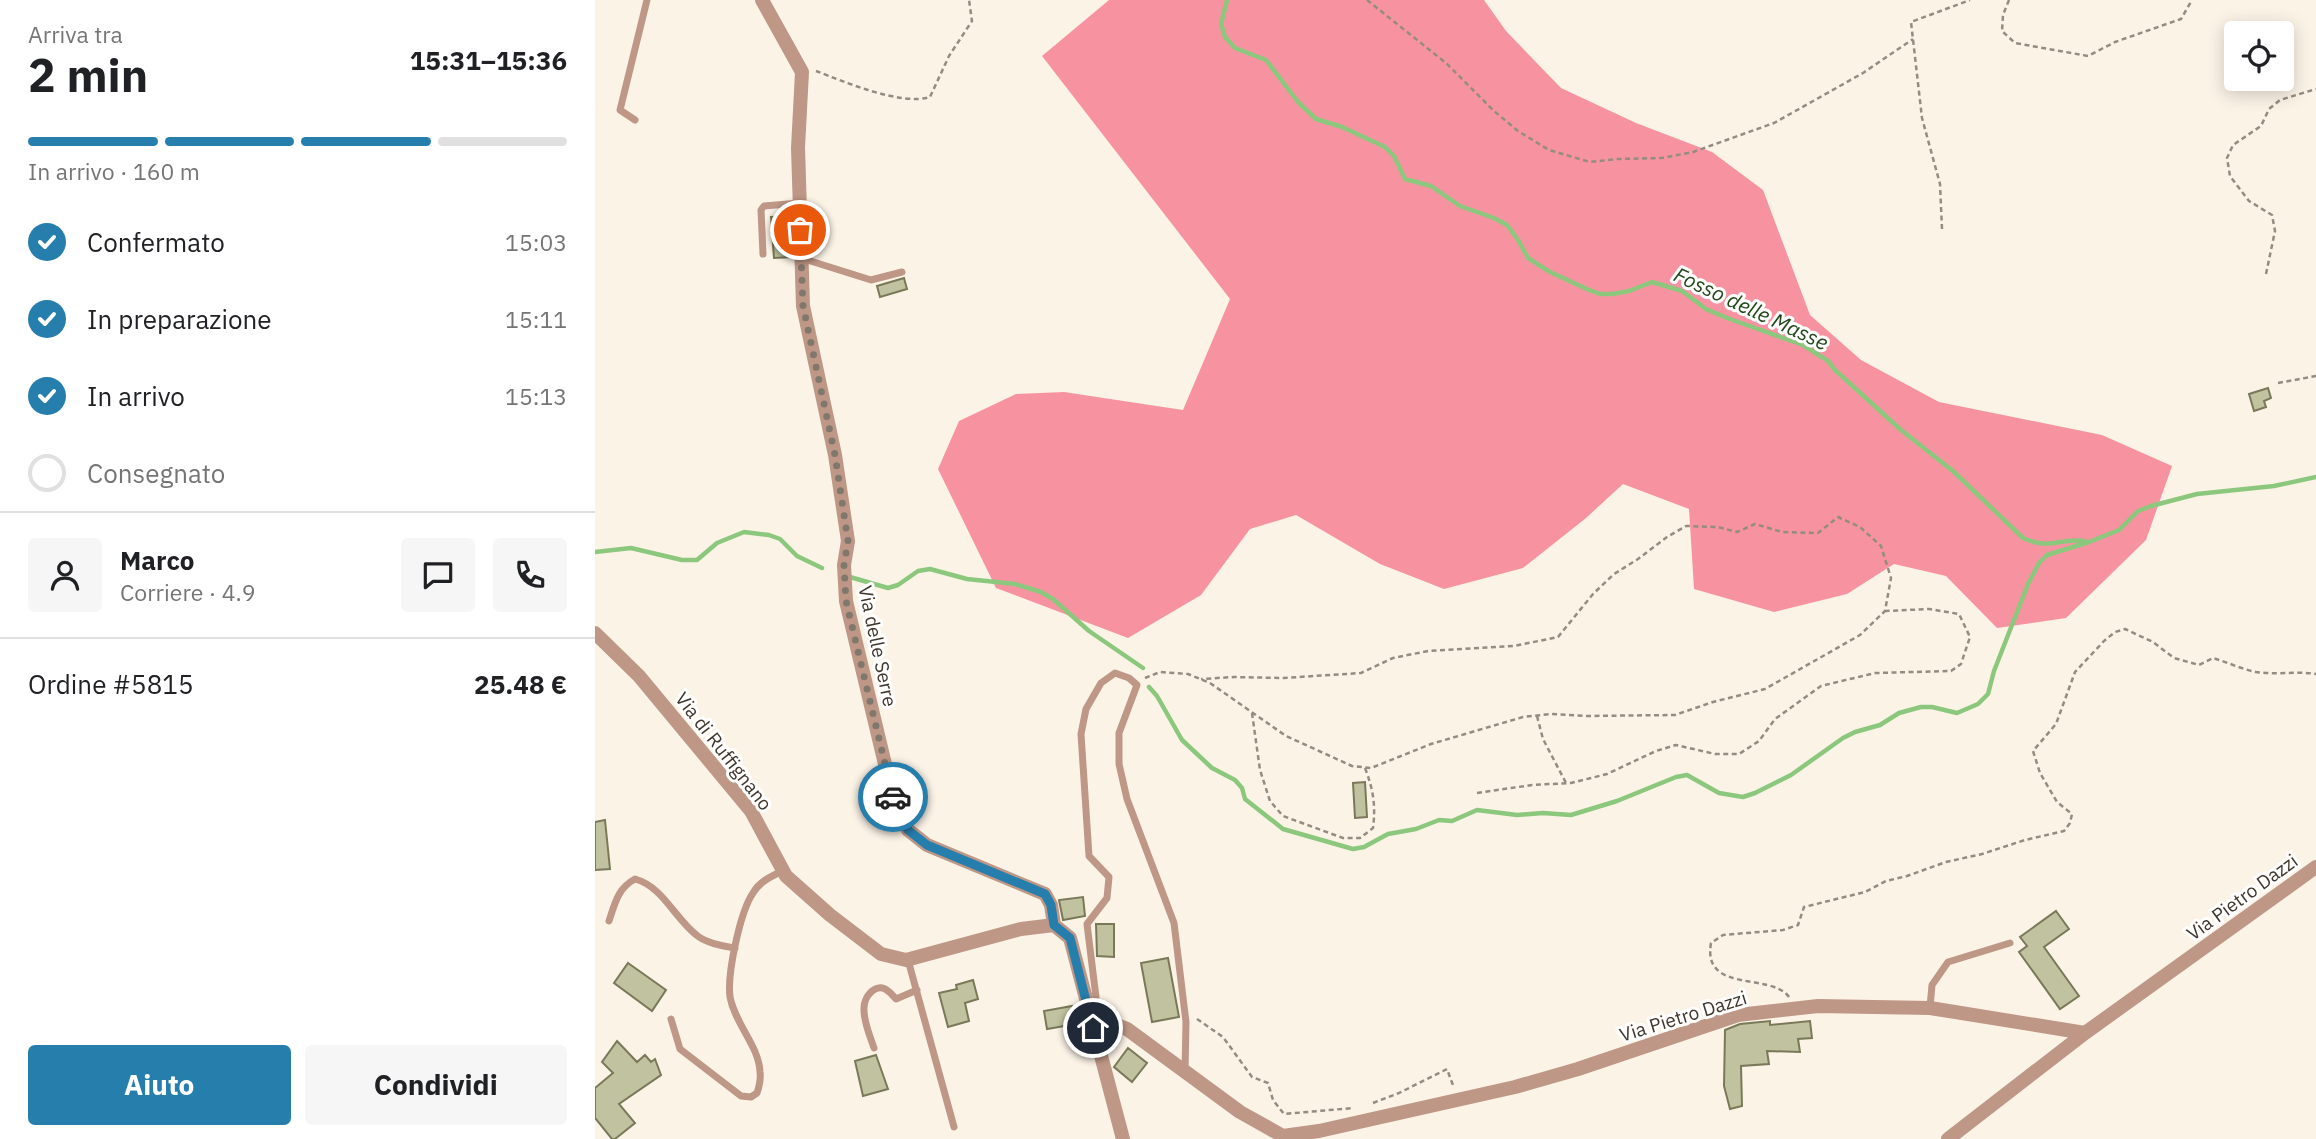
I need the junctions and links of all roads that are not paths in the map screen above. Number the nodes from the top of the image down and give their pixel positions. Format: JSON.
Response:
{"nodes":[{"id":1,"x":647,"y":0,"type":"edge"},
{"id":2,"x":762,"y":0,"type":"edge"},
{"id":3,"x":635,"y":120,"type":"dead end"},
{"id":4,"x":799,"y":202,"type":"junction"},
{"id":5,"x":763,"y":254,"type":"dead end"},
{"id":6,"x":800,"y":258,"type":"junction"},
{"id":7,"x":902,"y":272,"type":"dead end"},
{"id":8,"x":595,"y":633,"type":"edge"},
{"id":9,"x":2316,"y":867,"type":"edge"},
{"id":10,"x":783,"y":870,"type":"junction"},
{"id":11,"x":609,"y":921,"type":"dead end"},
{"id":12,"x":1054,"y":925,"type":"junction"},
{"id":13,"x":2010,"y":943,"type":"dead end"},
{"id":14,"x":736,"y":948,"type":"junction"},
{"id":15,"x":908,"y":960,"type":"junction"},
{"id":16,"x":917,"y":990,"type":"junction"},
{"id":17,"x":1930,"y":1008,"type":"junction"},
{"id":18,"x":1089,"y":1013,"type":"junction"},
{"id":19,"x":671,"y":1019,"type":"dead end"},
{"id":20,"x":1093,"y":1028,"type":"junction"},
{"id":21,"x":2085,"y":1033,"type":"junction"},
{"id":22,"x":874,"y":1048,"type":"dead end"},
{"id":23,"x":1185,"y":1073,"type":"junction"},
{"id":24,"x":954,"y":1127,"type":"dead end"},
{"id":25,"x":1282,"y":1138,"type":"edge"},
{"id":26,"x":1123,"y":1139,"type":"edge"},
{"id":27,"x":1948,"y":1139,"type":"edge"}],
"edges":[{"from":1,"to":3,"type":"lane"},
{"from":2,"to":4,"type":"street","name":"Via delle Serre"},
{"from":4,"to":5,"type":"lane"},
{"from":4,"to":6,"type":"street","name":"Via delle Serre"},
{"from":6,"to":7,"type":"lane"},
{"from":6,"to":12,"type":"street","name":"Via delle Serre"},
{"from":8,"to":10,"type":"street","name":"Via di Ruffignano"},
{"from":9,"to":21,"type":"street","name":"Via Pietro Dazzi"},
{"from":10,"to":14,"type":"lane"},
{"from":10,"to":15,"type":"street","name":"Via di Ruffignano"},
{"from":11,"to":14,"type":"lane"},
{"from":12,"to":15,"type":"street"},
{"from":12,"to":18,"type":"street"},
{"from":13,"to":17,"type":"lane"},
{"from":14,"to":19,"type":"lane"},
{"from":15,"to":16,"type":"lane"},
{"from":16,"to":22,"type":"lane"},
{"from":16,"to":24,"type":"lane"},
{"from":17,"to":21,"type":"street","name":"Via Pietro Dazzi"},
{"from":17,"to":25,"type":"street","name":"Via Pietro Dazzi"},
{"from":18,"to":20,"type":"street"},
{"from":18,"to":23,"type":"lane"},
{"from":20,"to":23,"type":"street","name":"Via Pietro Dazzi"},
{"from":20,"to":26,"type":"street"},
{"from":21,"to":27,"type":"street"},
{"from":23,"to":25,"type":"street","name":"Via Pietro Dazzi"}]}
